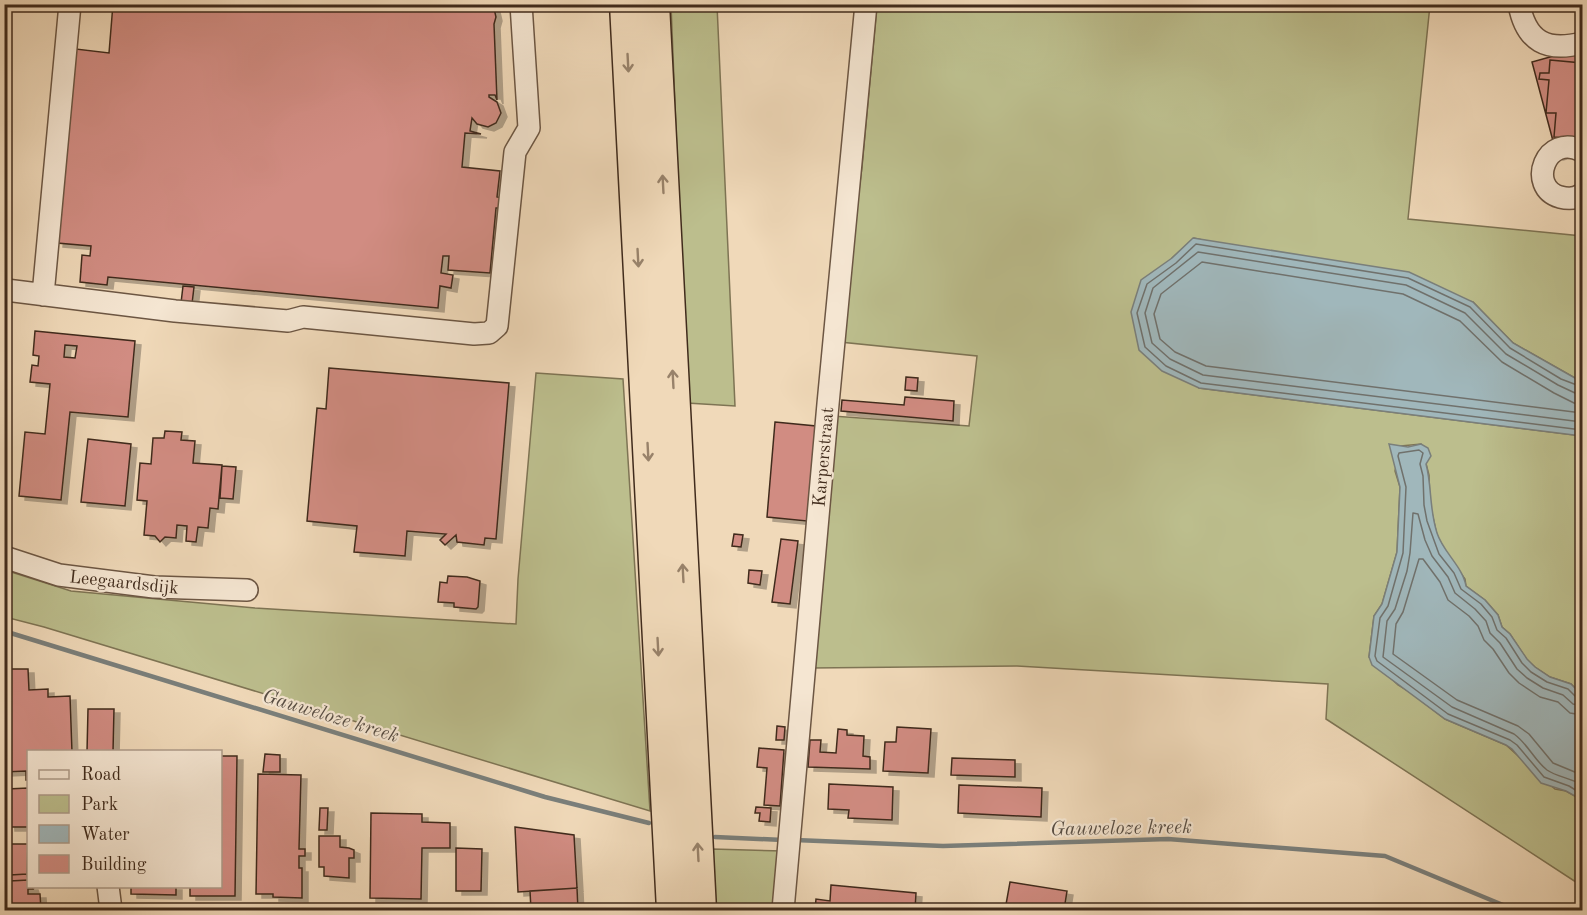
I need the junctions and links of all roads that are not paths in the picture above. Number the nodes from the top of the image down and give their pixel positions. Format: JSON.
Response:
{"nodes":[{"id":1,"x":70,"y":4,"type":"edge"},
{"id":2,"x":521,"y":4,"type":"edge"},
{"id":3,"x":625,"y":4,"type":"edge"},
{"id":4,"x":654,"y":4,"type":"edge"},
{"id":5,"x":866,"y":4,"type":"edge"},
{"id":6,"x":1519,"y":4,"type":"edge"},
{"id":7,"x":1582,"y":43,"type":"edge"},
{"id":8,"x":1582,"y":151,"type":"edge"},
{"id":9,"x":1582,"y":194,"type":"edge"},
{"id":10,"x":6,"y":290,"type":"edge"},
{"id":11,"x":43,"y":295,"type":"junction"},
{"id":12,"x":4,"y":556,"type":"edge"},
{"id":13,"x":247,"y":590,"type":"dead end"},
{"id":14,"x":108,"y":888,"type":"edge"},
{"id":15,"x":111,"y":910,"type":"edge"},
{"id":16,"x":672,"y":910,"type":"edge"},
{"id":17,"x":701,"y":910,"type":"edge"},
{"id":18,"x":783,"y":910,"type":"edge"}],
"edges":[{"from":1,"to":11,"type":"street"},
{"from":2,"to":11,"type":"street"},
{"from":3,"to":16,"type":"highway","one_way":true},
{"from":17,"to":4,"type":"highway","one_way":true},
{"from":5,"to":18,"type":"street","name":"Karperstraat"},
{"from":6,"to":7,"type":"street"},
{"from":8,"to":9,"type":"street"},
{"from":10,"to":11,"type":"street"},
{"from":12,"to":13,"type":"street","name":"Leegaardsdijk"},
{"from":14,"to":15,"type":"street"}]}
